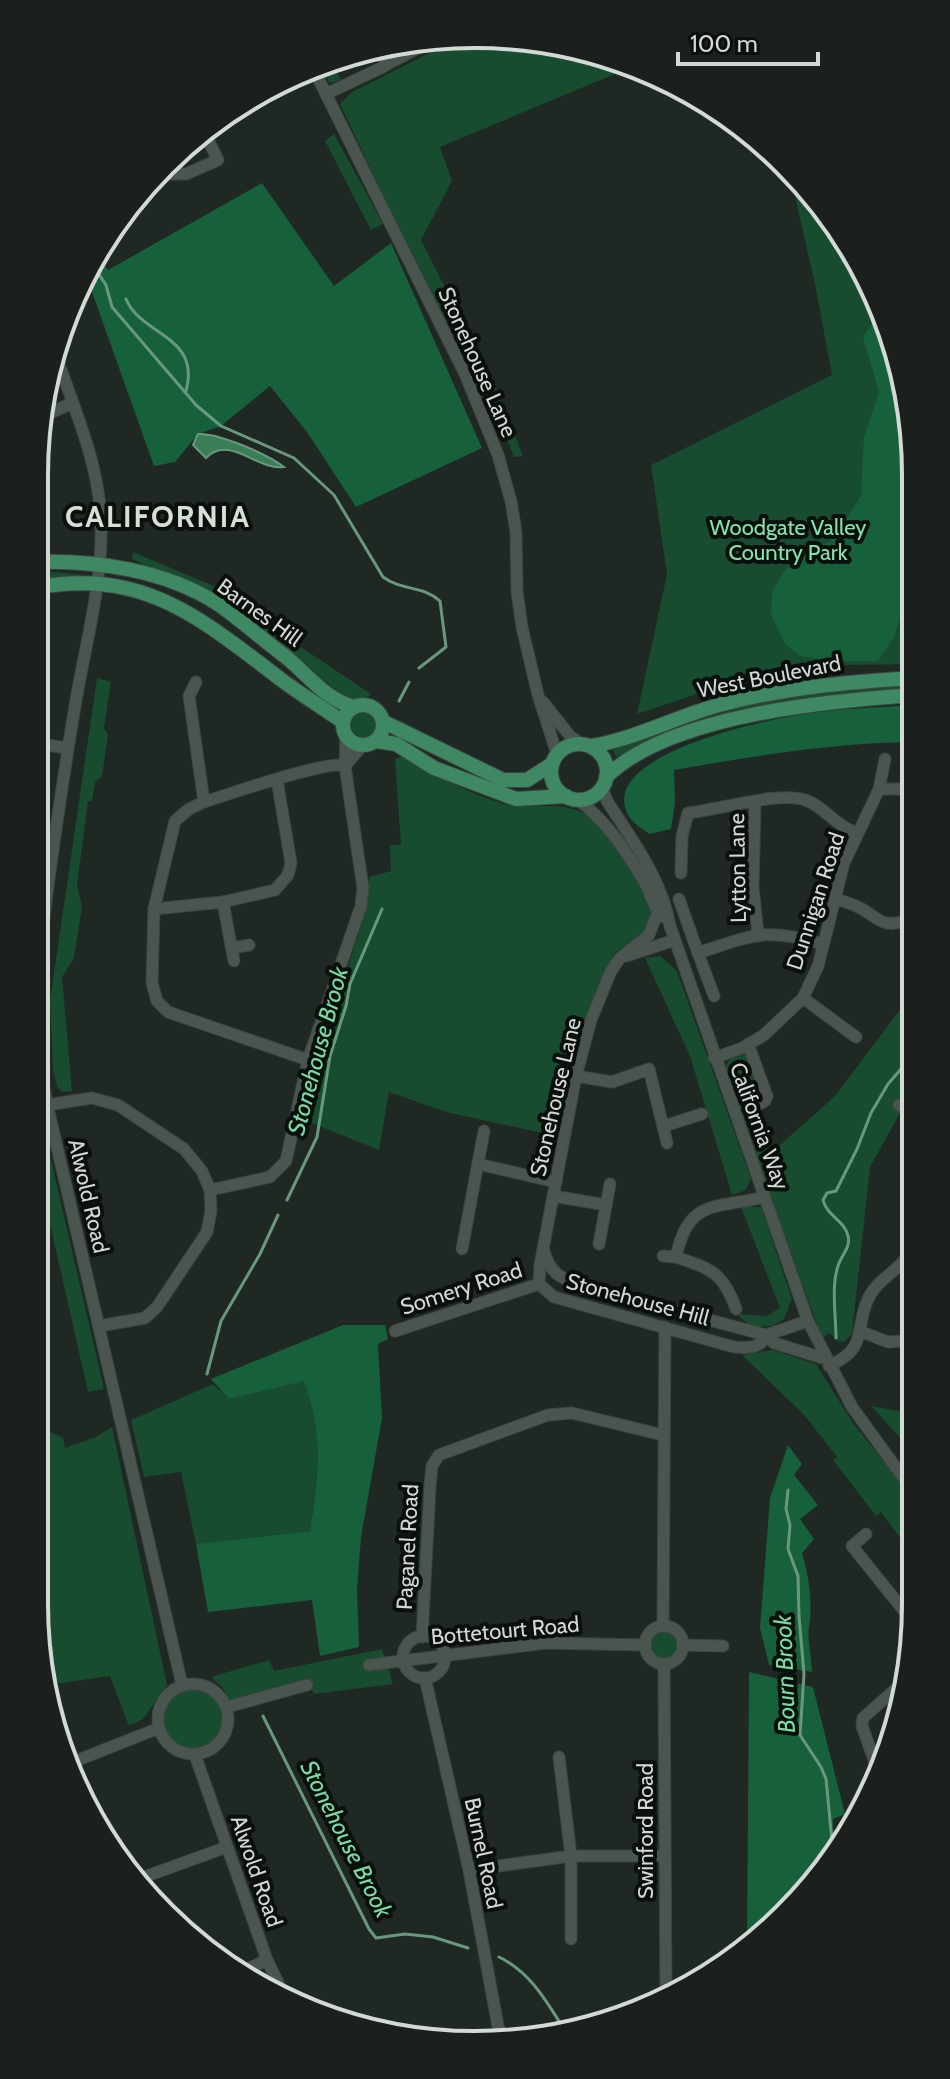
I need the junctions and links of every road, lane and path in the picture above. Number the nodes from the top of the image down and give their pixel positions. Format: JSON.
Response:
{"nodes":[{"id":1,"x":408,"y":54,"type":"edge"},
{"id":2,"x":388,"y":57,"type":"edge"},
{"id":3,"x":383,"y":67,"type":"junction"},
{"id":4,"x":318,"y":79,"type":"edge"},
{"id":5,"x":326,"y":94,"type":"junction"},
{"id":6,"x":209,"y":142,"type":"dead end"},
{"id":7,"x":172,"y":174,"type":"edge"},
{"id":8,"x":61,"y":371,"type":"edge"},
{"id":9,"x":72,"y":403,"type":"junction"},
{"id":10,"x":53,"y":412,"type":"edge"},
{"id":11,"x":48,"y":563,"type":"edge"},
{"id":12,"x":100,"y":565,"type":"junction"},
{"id":13,"x":66,"y":583,"type":"junction"},
{"id":14,"x":98,"y":583,"type":"junction"},
{"id":15,"x":48,"y":586,"type":"edge"},
{"id":16,"x":92,"y":614,"type":"junction"},
{"id":17,"x":902,"y":679,"type":"edge"},
{"id":18,"x":196,"y":682,"type":"dead end"},
{"id":19,"x":538,"y":695,"type":"junction"},
{"id":20,"x":902,"y":696,"type":"edge"},
{"id":21,"x":354,"y":707,"type":"junction"},
{"id":22,"x":384,"y":722,"type":"junction"},
{"id":23,"x":344,"y":729,"type":"junction"},
{"id":24,"x":369,"y":743,"type":"junction"},
{"id":25,"x":48,"y":745,"type":"edge"},
{"id":26,"x":586,"y":745,"type":"junction"},
{"id":27,"x":67,"y":748,"type":"junction"},
{"id":28,"x":555,"y":759,"type":"junction"},
{"id":29,"x":885,"y":759,"type":"dead end"},
{"id":30,"x":345,"y":766,"type":"junction"},
{"id":31,"x":277,"y":780,"type":"junction"},
{"id":32,"x":604,"y":782,"type":"junction"},
{"id":33,"x":879,"y":789,"type":"junction"},
{"id":34,"x":902,"y":789,"type":"edge"},
{"id":35,"x":572,"y":798,"type":"junction"},
{"id":36,"x":204,"y":802,"type":"junction"},
{"id":37,"x":755,"y":802,"type":"junction"},
{"id":38,"x":856,"y":833,"type":"junction"},
{"id":39,"x":48,"y":865,"type":"edge"},
{"id":40,"x":681,"y":873,"type":"dead end"},
{"id":41,"x":679,"y":899,"type":"dead end"},
{"id":42,"x":836,"y":899,"type":"junction"},
{"id":43,"x":223,"y":902,"type":"junction"},
{"id":44,"x":154,"y":909,"type":"junction"},
{"id":45,"x":658,"y":912,"type":"junction"},
{"id":46,"x":902,"y":922,"type":"edge"},
{"id":47,"x":670,"y":926,"type":"junction"},
{"id":48,"x":758,"y":934,"type":"junction"},
{"id":49,"x":675,"y":940,"type":"junction"},
{"id":50,"x":823,"y":944,"type":"junction"},
{"id":51,"x":249,"y":945,"type":"dead end"},
{"id":52,"x":232,"y":948,"type":"junction"},
{"id":53,"x":698,"y":953,"type":"junction"},
{"id":54,"x":620,"y":958,"type":"junction"},
{"id":55,"x":234,"y":961,"type":"dead end"},
{"id":56,"x":714,"y":996,"type":"dead end"},
{"id":57,"x":803,"y":998,"type":"junction"},
{"id":58,"x":856,"y":1037,"type":"dead end"},
{"id":59,"x":748,"y":1044,"type":"junction"},
{"id":60,"x":714,"y":1058,"type":"junction"},
{"id":61,"x":308,"y":1060,"type":"junction"},
{"id":62,"x":576,"y":1076,"type":"junction"},
{"id":63,"x":48,"y":1104,"type":"edge"},
{"id":64,"x":757,"y":1105,"type":"dead end"},
{"id":65,"x":899,"y":1105,"type":"dead end"},
{"id":66,"x":902,"y":1106,"type":"edge"},
{"id":67,"x":48,"y":1108,"type":"edge"},
{"id":68,"x":702,"y":1114,"type":"dead end"},
{"id":69,"x":664,"y":1126,"type":"junction"},
{"id":70,"x":484,"y":1131,"type":"dead end"},
{"id":71,"x":667,"y":1143,"type":"dead end"},
{"id":72,"x":478,"y":1164,"type":"junction"},
{"id":73,"x":556,"y":1182,"type":"junction"},
{"id":74,"x":610,"y":1184,"type":"dead end"},
{"id":75,"x":210,"y":1190,"type":"junction"},
{"id":76,"x":553,"y":1196,"type":"junction"},
{"id":77,"x":764,"y":1197,"type":"junction"},
{"id":78,"x":606,"y":1205,"type":"junction"},
{"id":79,"x":599,"y":1244,"type":"dead end"},
{"id":80,"x":462,"y":1249,"type":"dead end"},
{"id":81,"x":543,"y":1250,"type":"junction"},
{"id":82,"x":902,"y":1262,"type":"edge"},
{"id":83,"x":539,"y":1284,"type":"junction"},
{"id":84,"x":736,"y":1309,"type":"dead end"},
{"id":85,"x":808,"y":1321,"type":"junction"},
{"id":86,"x":99,"y":1326,"type":"junction"},
{"id":87,"x":665,"y":1327,"type":"junction"},
{"id":88,"x":395,"y":1331,"type":"dead end"},
{"id":89,"x":862,"y":1332,"type":"junction"},
{"id":90,"x":766,"y":1335,"type":"junction"},
{"id":91,"x":902,"y":1341,"type":"edge"},
{"id":92,"x":827,"y":1363,"type":"junction"},
{"id":93,"x":663,"y":1435,"type":"junction"},
{"id":94,"x":902,"y":1476,"type":"edge"},
{"id":95,"x":866,"y":1534,"type":"dead end"},
{"id":96,"x":902,"y":1608,"type":"edge"},
{"id":97,"x":663,"y":1625,"type":"junction"},
{"id":98,"x":422,"y":1637,"type":"junction"},
{"id":99,"x":645,"y":1645,"type":"junction"},
{"id":100,"x":683,"y":1645,"type":"junction"},
{"id":101,"x":723,"y":1646,"type":"dead end"},
{"id":102,"x":444,"y":1654,"type":"junction"},
{"id":103,"x":403,"y":1660,"type":"junction"},
{"id":104,"x":664,"y":1664,"type":"junction"},
{"id":105,"x":369,"y":1665,"type":"dead end"},
{"id":106,"x":425,"y":1678,"type":"junction"},
{"id":107,"x":182,"y":1685,"type":"junction"},
{"id":108,"x":307,"y":1685,"type":"dead end"},
{"id":109,"x":893,"y":1691,"type":"edge"},
{"id":110,"x":227,"y":1707,"type":"junction"},
{"id":111,"x":159,"y":1728,"type":"junction"},
{"id":112,"x":195,"y":1755,"type":"junction"},
{"id":113,"x":559,"y":1757,"type":"dead end"},
{"id":114,"x":873,"y":1757,"type":"edge"},
{"id":115,"x":78,"y":1760,"type":"edge"},
{"id":116,"x":227,"y":1847,"type":"junction"},
{"id":117,"x":571,"y":1856,"type":"junction"},
{"id":118,"x":665,"y":1856,"type":"junction"},
{"id":119,"x":469,"y":1870,"type":"junction"},
{"id":120,"x":146,"y":1876,"type":"edge"},
{"id":121,"x":571,"y":1939,"type":"dead end"},
{"id":122,"x":267,"y":1960,"type":"junction"},
{"id":123,"x":251,"y":1967,"type":"edge"},
{"id":124,"x":278,"y":1983,"type":"edge"},
{"id":125,"x":666,"y":1986,"type":"edge"},
{"id":126,"x":499,"y":2030,"type":"edge"}],
"edges":[{"from":1,"to":3,"type":"street"},
{"from":2,"to":3,"type":"street"},
{"from":3,"to":5,"type":"street"},
{"from":4,"to":5,"type":"street","name":"Stonehouse Lane"},
{"from":5,"to":19,"type":"street","name":"Stonehouse Lane"},
{"from":6,"to":7,"type":"street"},
{"from":8,"to":9,"type":"street","name":"Alwold Road"},
{"from":9,"to":10,"type":"street"},
{"from":9,"to":12,"type":"street","name":"Alwold Road"},
{"from":11,"to":12,"type":"main road","name":"Barnes Hill"},
{"from":12,"to":14,"type":"street","name":"Alwold Road"},
{"from":12,"to":21,"type":"main road","name":"Barnes Hill"},
{"from":13,"to":14,"type":"main road","name":"Barnes Hill"},
{"from":13,"to":15,"type":"main road","name":"Barnes Hill"},
{"from":13,"to":16,"type":"street"},
{"from":14,"to":16,"type":"street","name":"Alwold Road"},
{"from":14,"to":23,"type":"main road","name":"Barnes Hill"},
{"from":16,"to":27,"type":"street","name":"Alwold Road"},
{"from":17,"to":26,"type":"main road","name":"West Boulevard"},
{"from":18,"to":36,"type":"street"},
{"from":19,"to":26,"type":"street","name":"Stonehouse Lane"},
{"from":19,"to":28,"type":"street","name":"Stonehouse Lane"},
{"from":20,"to":32,"type":"main road","name":"West Boulevard"},
{"from":21,"to":22,"type":"main road"},
{"from":21,"to":23,"type":"main road"},
{"from":22,"to":24,"type":"main road"},
{"from":22,"to":28,"type":"main road"},
{"from":23,"to":24,"type":"main road"},
{"from":23,"to":30,"type":"street"},
{"from":24,"to":30,"type":"street"},
{"from":24,"to":35,"type":"main road"},
{"from":25,"to":27,"type":"street"},
{"from":26,"to":28,"type":"main road"},
{"from":26,"to":32,"type":"main road"},
{"from":27,"to":39,"type":"street","name":"Alwold Road"},
{"from":28,"to":35,"type":"main road"},
{"from":29,"to":33,"type":"street","name":"Dunnigan Road"},
{"from":30,"to":31,"type":"street"},
{"from":30,"to":61,"type":"street"},
{"from":31,"to":36,"type":"street"},
{"from":31,"to":43,"type":"street"},
{"from":32,"to":35,"type":"main road"},
{"from":32,"to":47,"type":"street","name":"California Way"},
{"from":33,"to":34,"type":"street"},
{"from":33,"to":38,"type":"street","name":"Dunnigan Road"},
{"from":35,"to":45,"type":"street","name":"California Way"},
{"from":36,"to":44,"type":"street"},
{"from":37,"to":38,"type":"street"},
{"from":37,"to":40,"type":"street"},
{"from":37,"to":48,"type":"street","name":"Lytton Lane"},
{"from":38,"to":42,"type":"street","name":"Dunnigan Road"},
{"from":41,"to":53,"type":"street"},
{"from":42,"to":46,"type":"street"},
{"from":42,"to":50,"type":"street","name":"Dunnigan Road"},
{"from":43,"to":44,"type":"street"},
{"from":43,"to":52,"type":"street"},
{"from":44,"to":61,"type":"street"},
{"from":45,"to":47,"type":"street","name":"California Way"},
{"from":45,"to":54,"type":"street","name":"Stonehouse Lane"},
{"from":47,"to":49,"type":"street","name":"California Way"},
{"from":48,"to":50,"type":"street"},
{"from":48,"to":53,"type":"street"},
{"from":49,"to":54,"type":"street"},
{"from":49,"to":60,"type":"street","name":"California Way"},
{"from":50,"to":57,"type":"street","name":"Dunnigan Road"},
{"from":51,"to":52,"type":"street"},
{"from":52,"to":55,"type":"street"},
{"from":53,"to":56,"type":"street"},
{"from":54,"to":62,"type":"street","name":"Stonehouse Lane"},
{"from":57,"to":58,"type":"street"},
{"from":57,"to":59,"type":"street","name":"Dunnigan Road"},
{"from":59,"to":60,"type":"street","name":"Dunnigan Road"},
{"from":59,"to":64,"type":"street"},
{"from":60,"to":77,"type":"street","name":"California Way"},
{"from":61,"to":75,"type":"street"},
{"from":62,"to":69,"type":"street"},
{"from":62,"to":73,"type":"street","name":"Stonehouse Lane"},
{"from":63,"to":75,"type":"street"},
{"from":65,"to":66,"type":"street"},
{"from":67,"to":86,"type":"street","name":"Alwold Road"},
{"from":68,"to":69,"type":"street"},
{"from":69,"to":71,"type":"street"},
{"from":70,"to":72,"type":"street"},
{"from":72,"to":73,"type":"street"},
{"from":72,"to":80,"type":"street"},
{"from":73,"to":76,"type":"street","name":"Stonehouse Lane"},
{"from":74,"to":78,"type":"street"},
{"from":75,"to":86,"type":"street"},
{"from":76,"to":78,"type":"street"},
{"from":76,"to":81,"type":"street","name":"Stonehouse Lane"},
{"from":77,"to":84,"type":"street"},
{"from":77,"to":85,"type":"street","name":"California Way"},
{"from":78,"to":79,"type":"street"},
{"from":81,"to":83,"type":"street","name":"Stonehouse Hill"},
{"from":81,"to":90,"type":"street","name":"Stonehouse Hill"},
{"from":82,"to":89,"type":"street"},
{"from":83,"to":87,"type":"street","name":"Stonehouse Hill"},
{"from":83,"to":88,"type":"street","name":"Somery Road"},
{"from":85,"to":90,"type":"street","name":"Stonehouse Hill"},
{"from":85,"to":92,"type":"street","name":"California Way"},
{"from":86,"to":107,"type":"street","name":"Alwold Road"},
{"from":87,"to":90,"type":"street","name":"Stonehouse Hill"},
{"from":87,"to":93,"type":"street"},
{"from":89,"to":91,"type":"street"},
{"from":89,"to":92,"type":"street"},
{"from":90,"to":92,"type":"street","name":"Stonehouse Hill"},
{"from":92,"to":94,"type":"street","name":"California Way"},
{"from":93,"to":97,"type":"street"},
{"from":93,"to":98,"type":"street","name":"Paganel Road"},
{"from":95,"to":96,"type":"street"},
{"from":97,"to":99,"type":"street"},
{"from":97,"to":100,"type":"street"},
{"from":98,"to":102,"type":"street","name":"Paganel Road"},
{"from":98,"to":103,"type":"street","name":"Paganel Road"},
{"from":99,"to":102,"type":"street","name":"Bottetourt Road"},
{"from":99,"to":104,"type":"street"},
{"from":100,"to":101,"type":"street"},
{"from":100,"to":104,"type":"street"},
{"from":102,"to":103,"type":"street","name":"Bottetourt Road"},
{"from":102,"to":106,"type":"street"},
{"from":103,"to":105,"type":"street","name":"Bottetourt Road"},
{"from":103,"to":106,"type":"street"},
{"from":104,"to":118,"type":"street","name":"Swinford Road"},
{"from":106,"to":119,"type":"street","name":"Burnel Road"},
{"from":107,"to":110,"type":"street"},
{"from":107,"to":111,"type":"street"},
{"from":108,"to":110,"type":"street"},
{"from":109,"to":114,"type":"street"},
{"from":110,"to":112,"type":"street"},
{"from":111,"to":112,"type":"street"},
{"from":111,"to":115,"type":"street"},
{"from":112,"to":116,"type":"street","name":"Alwold Road"},
{"from":113,"to":117,"type":"street"},
{"from":116,"to":120,"type":"street"},
{"from":116,"to":122,"type":"street","name":"Alwold Road"},
{"from":117,"to":118,"type":"street"},
{"from":117,"to":119,"type":"street"},
{"from":117,"to":121,"type":"street"},
{"from":118,"to":125,"type":"street","name":"Swinford Road"},
{"from":119,"to":126,"type":"street","name":"Burnel Road"},
{"from":122,"to":123,"type":"street"},
{"from":122,"to":124,"type":"street","name":"Alwold Road"}]}
